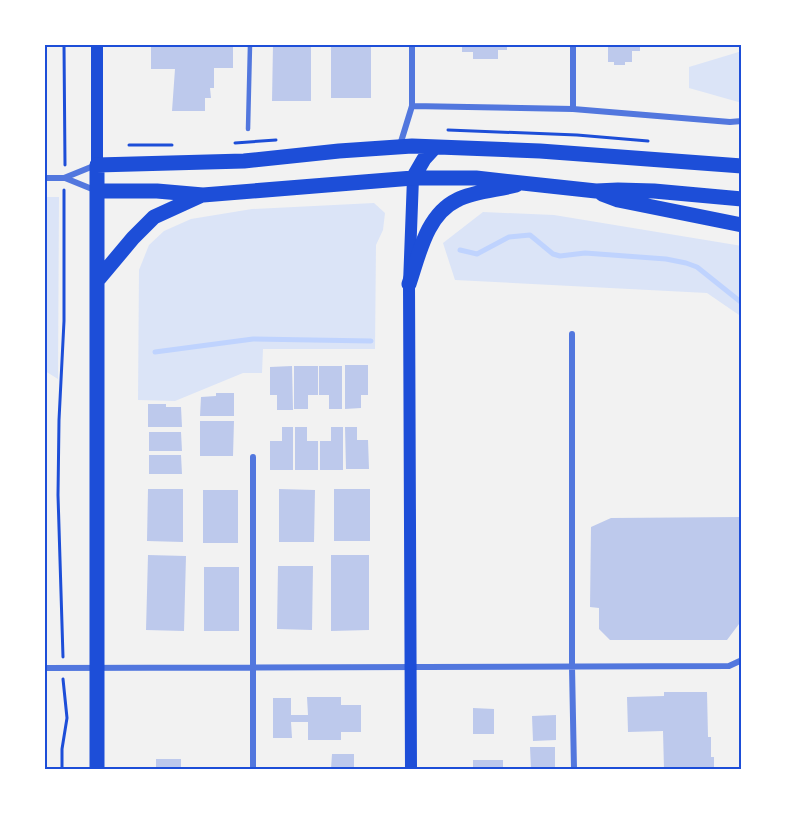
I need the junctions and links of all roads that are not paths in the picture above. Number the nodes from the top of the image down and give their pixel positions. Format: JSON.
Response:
{"nodes":[{"id":1,"x":97,"y":45,"type":"edge"},
{"id":2,"x":250,"y":45,"type":"edge"},
{"id":3,"x":412,"y":45,"type":"edge"},
{"id":4,"x":573,"y":45,"type":"edge"},
{"id":5,"x":412,"y":106,"type":"junction"},
{"id":6,"x":573,"y":109,"type":"junction"},
{"id":7,"x":742,"y":121,"type":"edge"},
{"id":8,"x":248,"y":129,"type":"dead end"},
{"id":9,"x":400,"y":146,"type":"junction"},
{"id":10,"x":435,"y":147,"type":"junction"},
{"id":11,"x":97,"y":165,"type":"junction"},
{"id":12,"x":742,"y":166,"type":"edge"},
{"id":13,"x":45,"y":178,"type":"edge"},
{"id":14,"x":64,"y":178,"type":"junction"},
{"id":15,"x":413,"y":178,"type":"junction"},
{"id":16,"x":522,"y":183,"type":"junction"},
{"id":17,"x":97,"y":191,"type":"junction"},
{"id":18,"x":596,"y":191,"type":"junction"},
{"id":19,"x":203,"y":195,"type":"junction"},
{"id":20,"x":742,"y":199,"type":"edge"},
{"id":21,"x":742,"y":225,"type":"edge"},
{"id":22,"x":97,"y":281,"type":"junction"},
{"id":23,"x":409,"y":284,"type":"junction"},
{"id":24,"x":572,"y":334,"type":"dead end"},
{"id":25,"x":253,"y":457,"type":"dead end"},
{"id":26,"x":742,"y":660,"type":"edge"},
{"id":27,"x":411,"y":667,"type":"junction"},
{"id":28,"x":572,"y":667,"type":"junction"},
{"id":29,"x":45,"y":668,"type":"edge"},
{"id":30,"x":252,"y":668,"type":"junction"},
{"id":31,"x":97,"y":669,"type":"junction"},
{"id":32,"x":97,"y":769,"type":"edge"},
{"id":33,"x":253,"y":769,"type":"edge"},
{"id":34,"x":411,"y":769,"type":"edge"},
{"id":35,"x":574,"y":769,"type":"edge"}],
"edges":[{"from":1,"to":11,"type":"main road"},
{"from":2,"to":8,"type":"lane"},
{"from":3,"to":5,"type":"street"},
{"from":4,"to":6,"type":"street"},
{"from":5,"to":6,"type":"street"},
{"from":5,"to":9,"type":"street"},
{"from":6,"to":7,"type":"street"},
{"from":9,"to":10,"type":"main road"},
{"from":9,"to":11,"type":"main road"},
{"from":10,"to":12,"type":"main road"},
{"from":10,"to":15,"type":"main road"},
{"from":11,"to":14,"type":"street"},
{"from":11,"to":17,"type":"main road"},
{"from":13,"to":14,"type":"street"},
{"from":14,"to":17,"type":"street"},
{"from":15,"to":16,"type":"main road"},
{"from":15,"to":19,"type":"main road"},
{"from":15,"to":23,"type":"main road"},
{"from":16,"to":18,"type":"main road"},
{"from":16,"to":23,"type":"main road"},
{"from":17,"to":19,"type":"main road"},
{"from":17,"to":22,"type":"main road"},
{"from":18,"to":20,"type":"main road"},
{"from":18,"to":21,"type":"main road"},
{"from":19,"to":22,"type":"main road"},
{"from":22,"to":31,"type":"main road"},
{"from":23,"to":27,"type":"main road"},
{"from":24,"to":28,"type":"street"},
{"from":25,"to":30,"type":"street"},
{"from":26,"to":28,"type":"street"},
{"from":27,"to":28,"type":"street"},
{"from":27,"to":30,"type":"street"},
{"from":27,"to":34,"type":"main road"},
{"from":28,"to":35,"type":"street"},
{"from":29,"to":31,"type":"street"},
{"from":30,"to":31,"type":"street"},
{"from":30,"to":33,"type":"street"},
{"from":31,"to":32,"type":"main road"}]}
